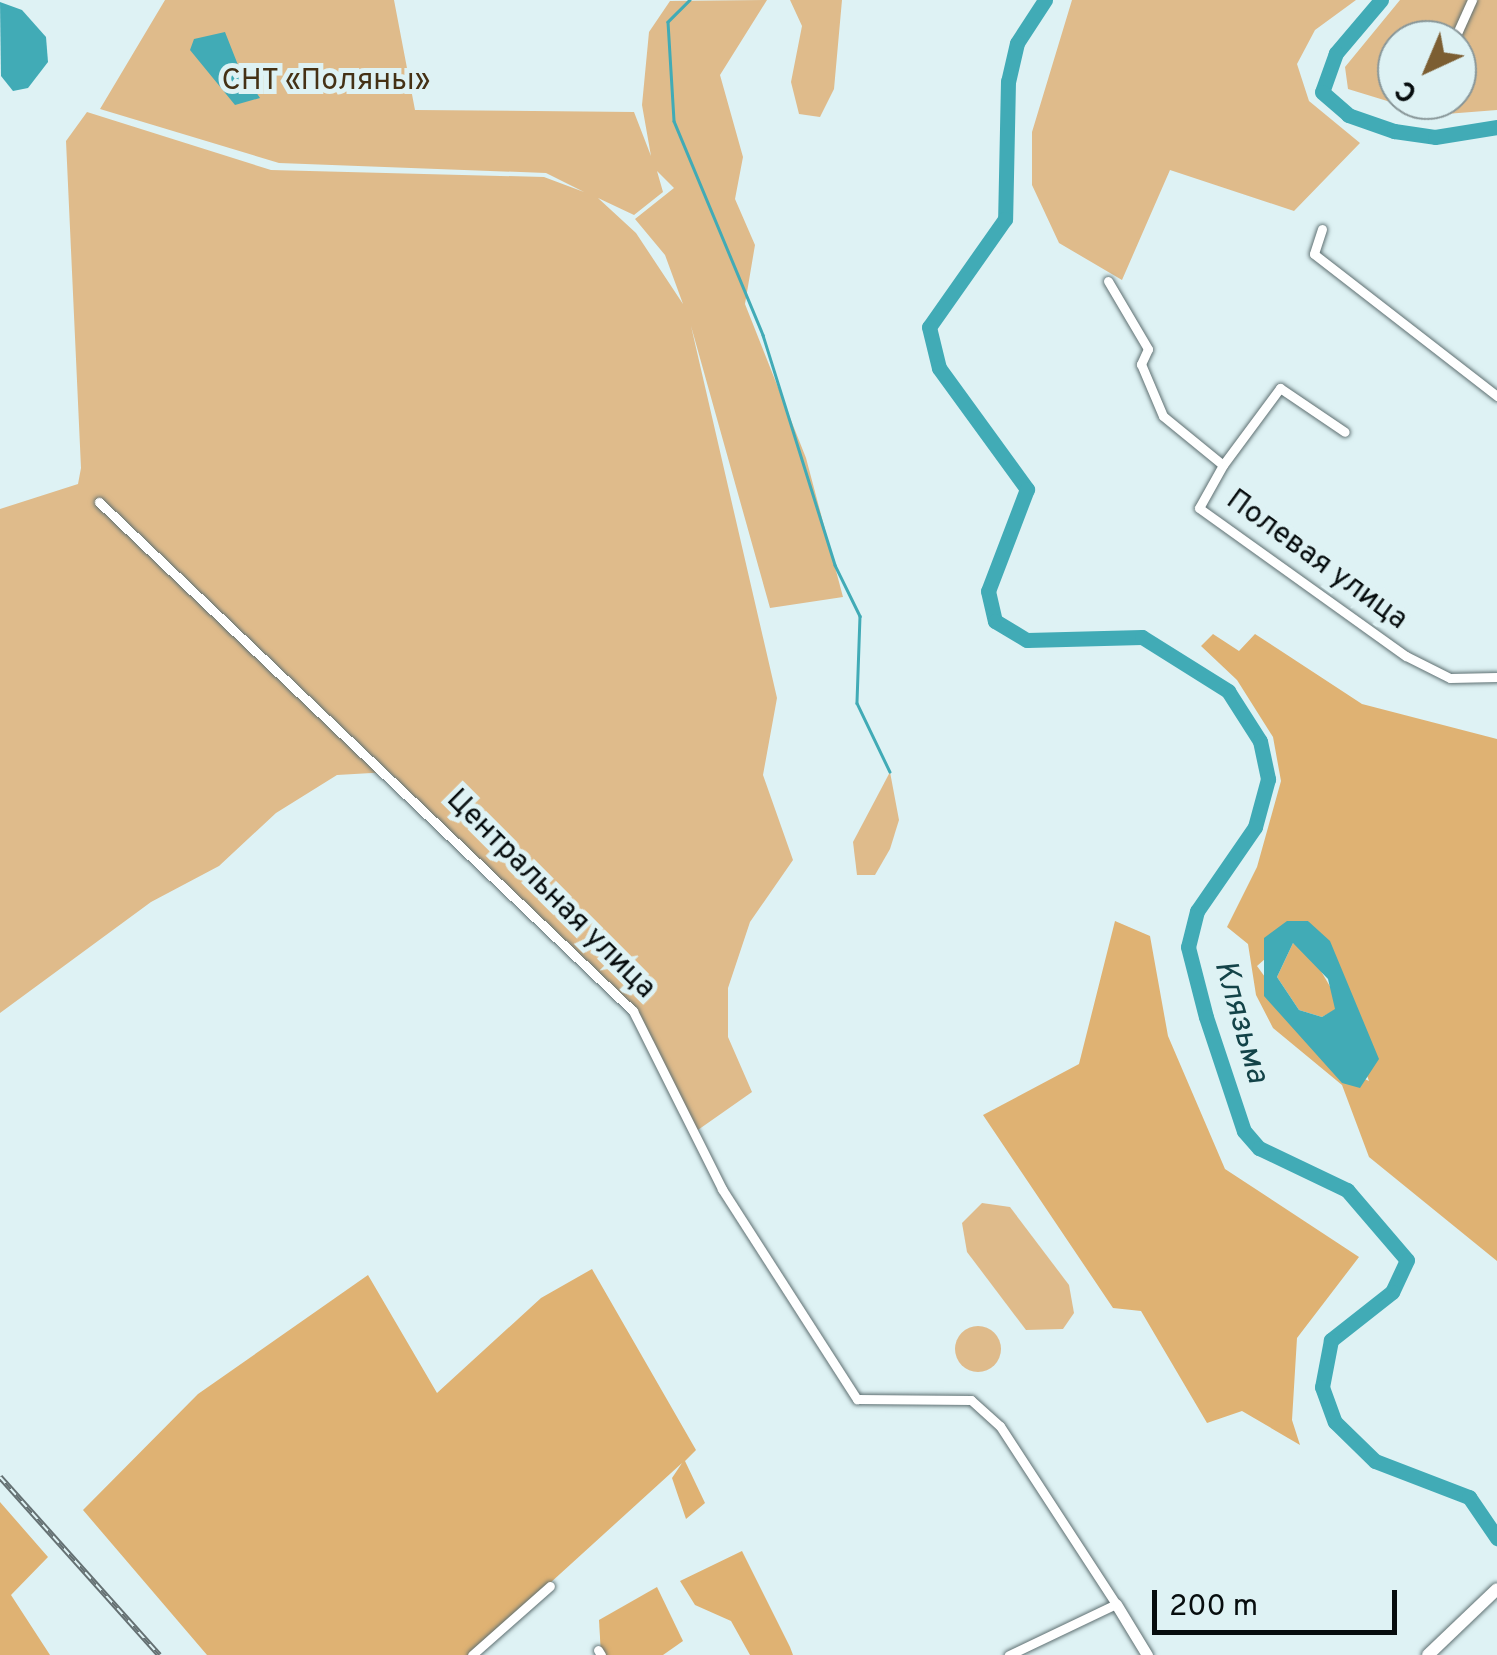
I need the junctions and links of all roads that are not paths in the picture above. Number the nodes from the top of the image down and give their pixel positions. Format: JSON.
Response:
{"nodes":[{"id":1,"x":1322,"y":229,"type":"dead end"},
{"id":2,"x":1108,"y":280,"type":"dead end"},
{"id":3,"x":1497,"y":396,"type":"edge"},
{"id":4,"x":1345,"y":432,"type":"dead end"},
{"id":5,"x":1222,"y":465,"type":"junction"},
{"id":6,"x":99,"y":502,"type":"dead end"},
{"id":7,"x":1497,"y":678,"type":"edge"},
{"id":8,"x":550,"y":1586,"type":"dead end"},
{"id":9,"x":1497,"y":1589,"type":"edge"},
{"id":10,"x":1116,"y":1604,"type":"junction"},
{"id":11,"x":472,"y":1655,"type":"edge"},
{"id":12,"x":1009,"y":1655,"type":"edge"},
{"id":13,"x":1147,"y":1655,"type":"edge"},
{"id":14,"x":1428,"y":1655,"type":"edge"}],
"edges":[{"from":1,"to":3,"type":"street"},
{"from":2,"to":5,"type":"street","name":"Полевая улица"},
{"from":4,"to":5,"type":"street"},
{"from":5,"to":7,"type":"street","name":"Полевая улица"},
{"from":6,"to":10,"type":"street","name":"Центральная улица"},
{"from":8,"to":11,"type":"street"},
{"from":9,"to":14,"type":"main road"},
{"from":10,"to":12,"type":"street"},
{"from":10,"to":13,"type":"street","name":"Центральная улица"}]}
